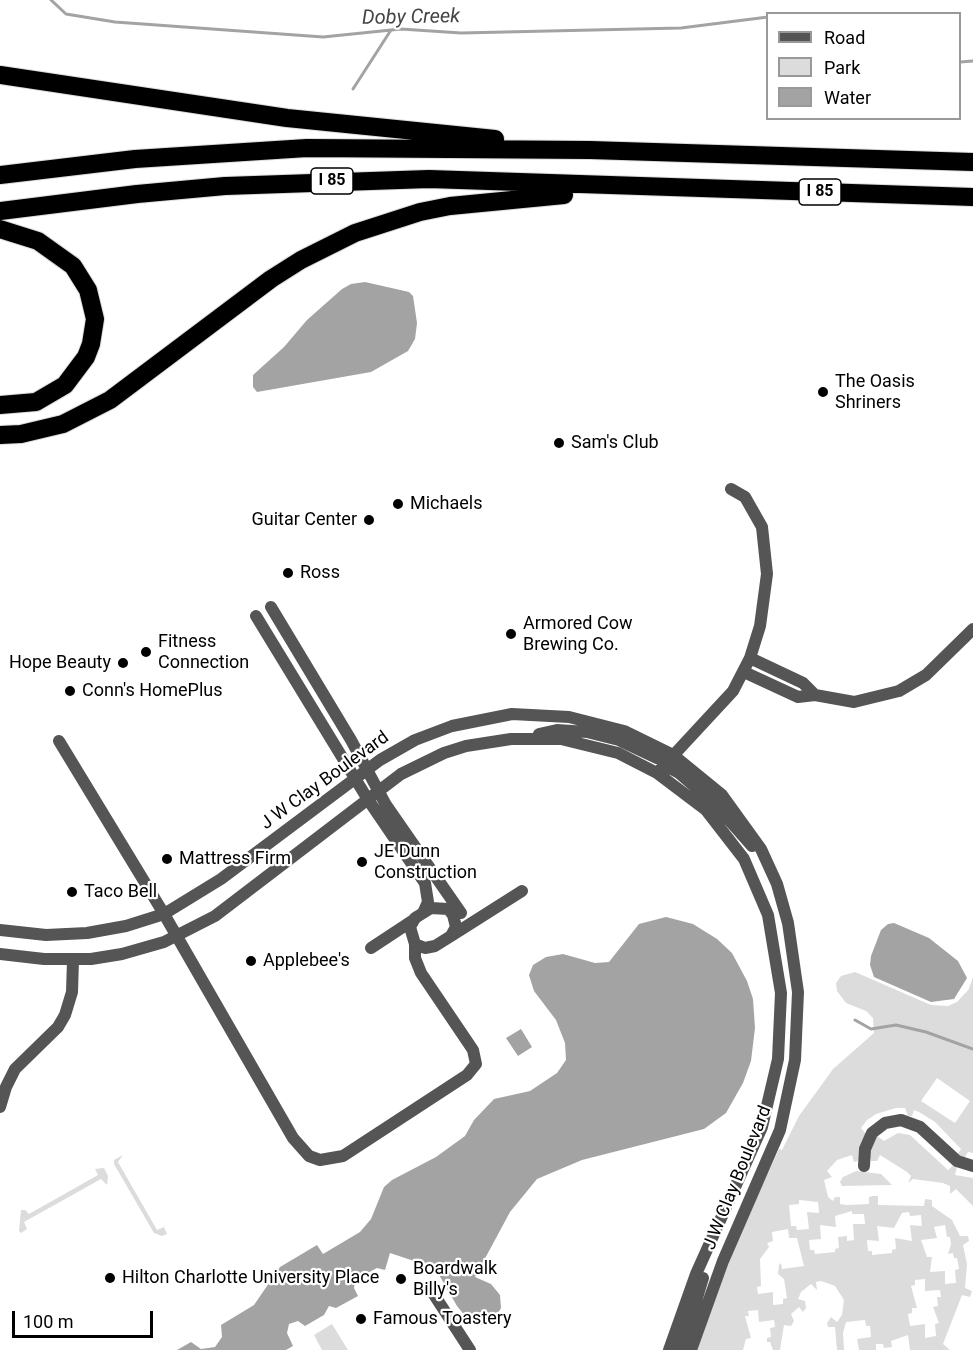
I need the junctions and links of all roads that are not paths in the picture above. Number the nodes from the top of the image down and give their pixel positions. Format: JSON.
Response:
{"nodes":[{"id":1,"x":0,"y":75,"type":"edge"},
{"id":2,"x":590,"y":150,"type":"junction"},
{"id":3,"x":973,"y":162,"type":"edge"},
{"id":4,"x":0,"y":175,"type":"edge"},
{"id":5,"x":666,"y":188,"type":"junction"},
{"id":6,"x":973,"y":197,"type":"edge"},
{"id":7,"x":0,"y":211,"type":"edge"},
{"id":8,"x":0,"y":229,"type":"edge"},
{"id":9,"x":0,"y":405,"type":"edge"},
{"id":10,"x":0,"y":435,"type":"edge"},
{"id":11,"x":731,"y":489,"type":"dead end"},
{"id":12,"x":271,"y":607,"type":"dead end"},
{"id":13,"x":256,"y":616,"type":"dead end"},
{"id":14,"x":973,"y":629,"type":"edge"},
{"id":15,"x":750,"y":658,"type":"junction"},
{"id":16,"x":744,"y":672,"type":"junction"},
{"id":17,"x":815,"y":695,"type":"junction"},
{"id":18,"x":532,"y":738,"type":"junction"},
{"id":19,"x":59,"y":741,"type":"dead end"},
{"id":20,"x":673,"y":754,"type":"junction"},
{"id":21,"x":368,"y":769,"type":"junction"},
{"id":22,"x":657,"y":773,"type":"junction"},
{"id":23,"x":355,"y":779,"type":"junction"},
{"id":24,"x":373,"y":795,"type":"junction"},
{"id":25,"x":768,"y":862,"type":"junction"},
{"id":26,"x":448,"y":909,"type":"junction"},
{"id":27,"x":461,"y":913,"type":"junction"},
{"id":28,"x":164,"y":914,"type":"junction"},
{"id":29,"x":419,"y":916,"type":"junction"},
{"id":30,"x":0,"y":930,"type":"edge"},
{"id":31,"x":176,"y":936,"type":"junction"},
{"id":32,"x":451,"y":936,"type":"junction"},
{"id":33,"x":413,"y":942,"type":"junction"},
{"id":34,"x":435,"y":946,"type":"junction"},
{"id":35,"x":0,"y":954,"type":"edge"},
{"id":36,"x":73,"y":960,"type":"junction"},
{"id":37,"x":429,"y":982,"type":"junction"},
{"id":38,"x":0,"y":1107,"type":"edge"},
{"id":39,"x":864,"y":1166,"type":"dead end"},
{"id":40,"x":973,"y":1166,"type":"edge"},
{"id":41,"x":712,"y":1239,"type":"junction"},
{"id":42,"x":431,"y":1290,"type":"dead end"},
{"id":43,"x":470,"y":1350,"type":"edge"},
{"id":44,"x":669,"y":1350,"type":"edge"},
{"id":45,"x":681,"y":1350,"type":"edge"},
{"id":46,"x":691,"y":1350,"type":"edge"}],
"edges":[{"from":1,"to":2,"type":"highway"},
{"from":2,"to":3,"type":"highway","number":"I 85"},
{"from":2,"to":4,"type":"highway","number":"I 85"},
{"from":5,"to":6,"type":"highway","number":"I 85"},
{"from":5,"to":7,"type":"highway","number":"I 85"},
{"from":5,"to":10,"type":"highway"},
{"from":8,"to":9,"type":"highway"},
{"from":11,"to":15,"type":"street"},
{"from":12,"to":21,"type":"street"},
{"from":13,"to":23,"type":"street"},
{"from":14,"to":17,"type":"street"},
{"from":15,"to":16,"type":"street"},
{"from":15,"to":17,"type":"street"},
{"from":16,"to":17,"type":"street"},
{"from":16,"to":20,"type":"street"},
{"from":18,"to":20,"type":"street"},
{"from":18,"to":22,"type":"street","name":"J W Clay Boulevard"},
{"from":18,"to":24,"type":"street","name":"J W Clay Boulevard"},
{"from":19,"to":28,"type":"street"},
{"from":20,"to":21,"type":"street","name":"J W Clay Boulevard"},
{"from":20,"to":22,"type":"street"},
{"from":20,"to":25,"type":"street","name":"J W Clay Boulevard"},
{"from":21,"to":23,"type":"street","name":"J W Clay Boulevard"},
{"from":21,"to":24,"type":"street"},
{"from":22,"to":25,"type":"street"},
{"from":22,"to":41,"type":"street","name":"J W Clay Boulevard"},
{"from":23,"to":24,"type":"street"},
{"from":23,"to":28,"type":"street","name":"J W Clay Boulevard"},
{"from":24,"to":27,"type":"street"},
{"from":24,"to":29,"type":"street"},
{"from":24,"to":31,"type":"street","name":"J W Clay Boulevard"},
{"from":25,"to":46,"type":"street","name":"J W Clay Boulevard"},
{"from":26,"to":27,"type":"street"},
{"from":26,"to":29,"type":"street"},
{"from":26,"to":32,"type":"street"},
{"from":27,"to":32,"type":"street"},
{"from":28,"to":30,"type":"street","name":"J W Clay Boulevard"},
{"from":28,"to":31,"type":"street"},
{"from":29,"to":33,"type":"street"},
{"from":29,"to":33,"type":"street"},
{"from":31,"to":36,"type":"street","name":"J W Clay Boulevard"},
{"from":31,"to":37,"type":"street"},
{"from":32,"to":34,"type":"street"},
{"from":33,"to":34,"type":"street"},
{"from":33,"to":37,"type":"street"},
{"from":34,"to":37,"type":"street"},
{"from":35,"to":36,"type":"street","name":"J W Clay Boulevard"},
{"from":36,"to":38,"type":"street"},
{"from":39,"to":40,"type":"street"},
{"from":41,"to":44,"type":"street","name":"J W Clay Boulevard"},
{"from":41,"to":45,"type":"street"},
{"from":42,"to":43,"type":"street"}]}
